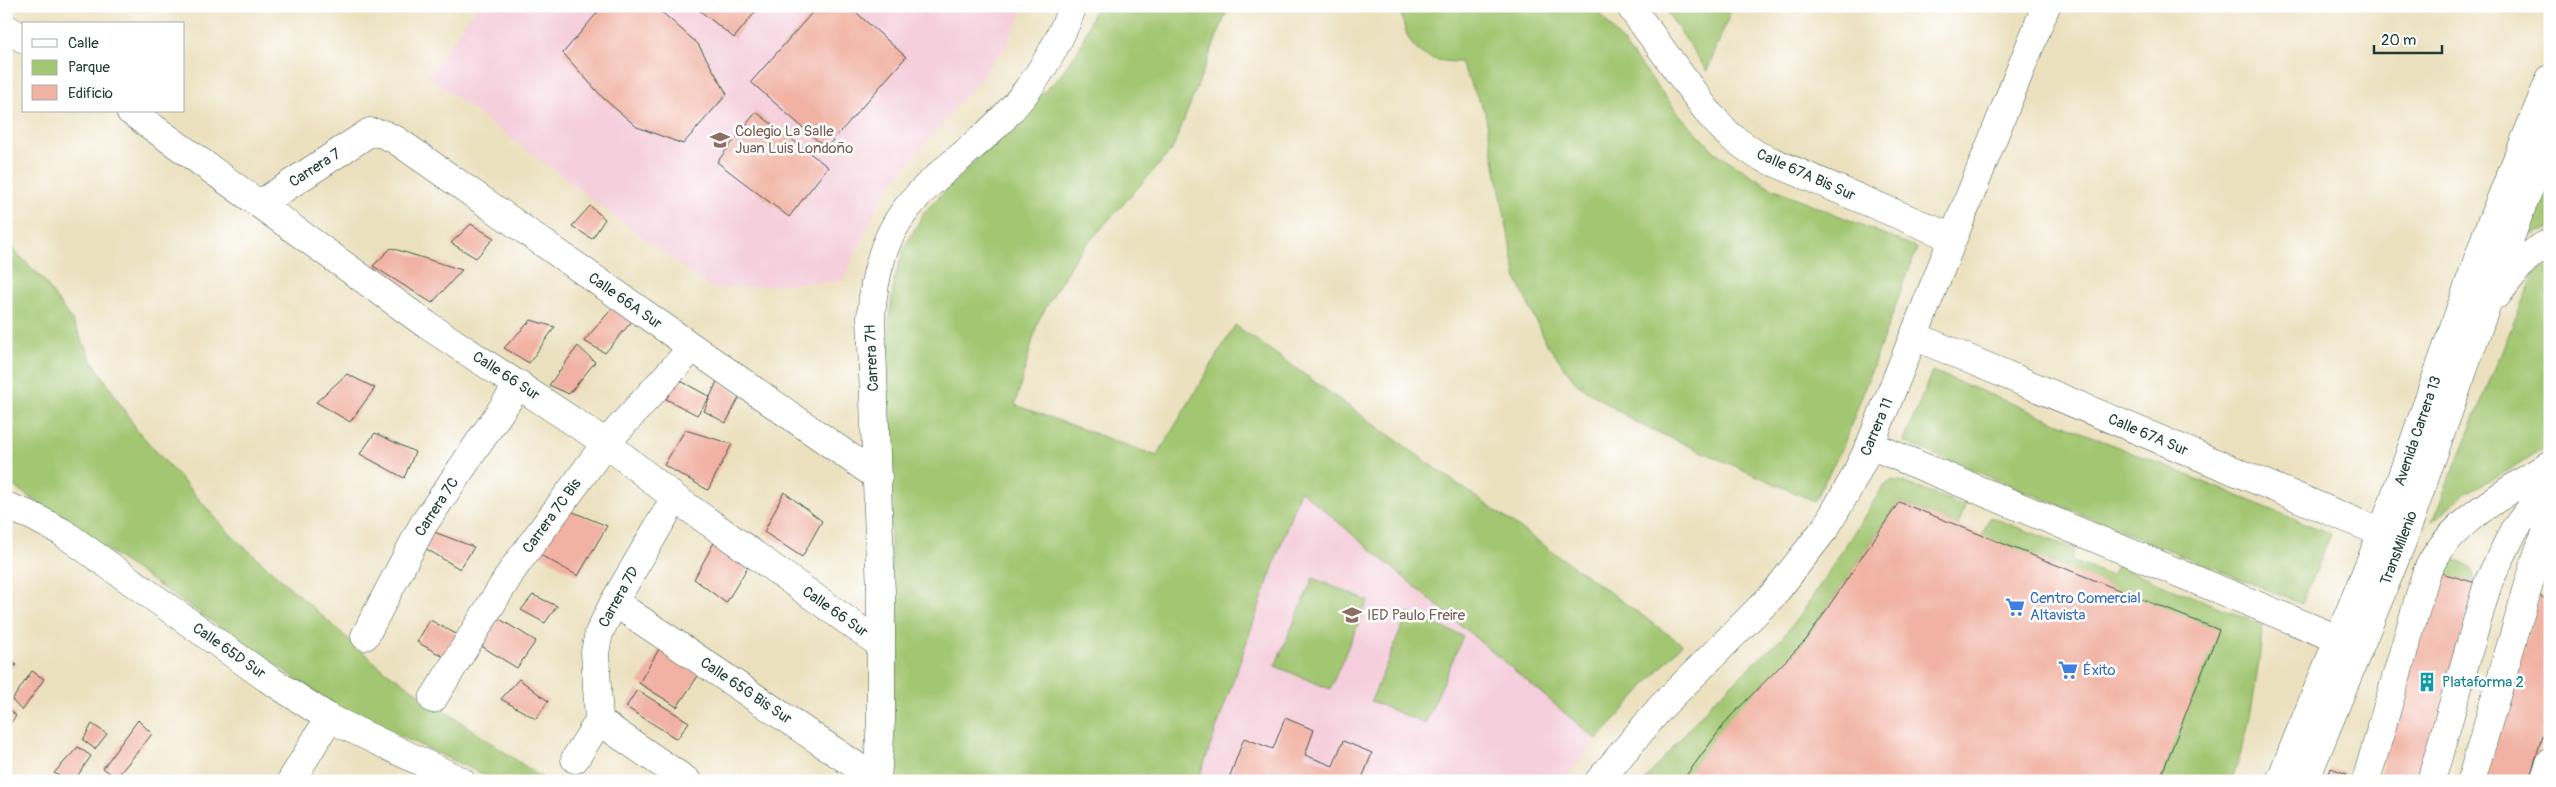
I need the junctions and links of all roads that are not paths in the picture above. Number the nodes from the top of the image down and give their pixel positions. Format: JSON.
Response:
{"nodes":[{"id":1,"x":1073,"y":6,"type":"edge"},
{"id":2,"x":1630,"y":6,"type":"edge"},
{"id":3,"x":2046,"y":6,"type":"edge"},
{"id":4,"x":6,"y":28,"type":"edge"},
{"id":5,"x":22,"y":38,"type":"edge"},
{"id":6,"x":2550,"y":79,"type":"edge"},
{"id":7,"x":131,"y":112,"type":"edge"},
{"id":8,"x":370,"y":132,"type":"joint"},
{"id":9,"x":2550,"y":138,"type":"edge"},
{"id":10,"x":260,"y":204,"type":"junction"},
{"id":11,"x":1953,"y":238,"type":"junction"},
{"id":12,"x":2550,"y":244,"type":"edge"},
{"id":13,"x":2485,"y":312,"type":"junction"},
{"id":14,"x":1914,"y":336,"type":"junction"},
{"id":15,"x":692,"y":348,"type":"junction"},
{"id":16,"x":2439,"y":369,"type":"junction"},
{"id":17,"x":519,"y":384,"type":"junction"},
{"id":18,"x":606,"y":443,"type":"junction"},
{"id":19,"x":1870,"y":445,"type":"junction"},
{"id":20,"x":2550,"y":464,"type":"edge"},
{"id":21,"x":878,"y":477,"type":"junction"},
{"id":22,"x":2550,"y":483,"type":"edge"},
{"id":23,"x":675,"y":498,"type":"junction"},
{"id":24,"x":6,"y":506,"type":"edge"},
{"id":25,"x":2550,"y":524,"type":"edge"},
{"id":26,"x":2382,"y":534,"type":"junction"},
{"id":27,"x":614,"y":602,"type":"junction"},
{"id":28,"x":365,"y":636,"type":"dead end"},
{"id":29,"x":2338,"y":639,"type":"junction"},
{"id":30,"x":880,"y":644,"type":"junction"},
{"id":31,"x":433,"y":699,"type":"dead end"},
{"id":32,"x":329,"y":718,"type":"junction"},
{"id":33,"x":599,"y":721,"type":"junction"},
{"id":34,"x":576,"y":759,"type":"dead end"},
{"id":35,"x":2550,"y":763,"type":"edge"},
{"id":36,"x":420,"y":772,"type":"edge"},
{"id":37,"x":877,"y":780,"type":"edge"},
{"id":38,"x":291,"y":781,"type":"edge"},
{"id":39,"x":461,"y":781,"type":"edge"},
{"id":40,"x":687,"y":781,"type":"edge"},
{"id":41,"x":1599,"y":781,"type":"edge"},
{"id":42,"x":2280,"y":781,"type":"edge"},
{"id":43,"x":2305,"y":781,"type":"edge"},
{"id":44,"x":2366,"y":781,"type":"edge"},
{"id":45,"x":2431,"y":781,"type":"edge"},
{"id":46,"x":2471,"y":781,"type":"edge"},
{"id":47,"x":2544,"y":781,"type":"edge"}],
"edges":[{"from":1,"to":21,"type":"street","name":"Carrera 7H"},
{"from":2,"to":11,"type":"street","name":"Calle 67A Bis Sur"},
{"from":3,"to":11,"type":"street","name":"Carrera 11"},
{"from":4,"to":5,"type":"street"},
{"from":6,"to":16,"type":"street","name":"Avenida Carrera 13"},
{"from":7,"to":10,"type":"street","name":"Calle 66 Sur"},
{"from":8,"to":10,"type":"street","name":"Carrera 7"},
{"from":8,"to":15,"type":"street","name":"Calle 66A Sur"},
{"from":9,"to":13,"type":"street","name":"TransMilenio"},
{"from":10,"to":17,"type":"street","name":"Calle 66 Sur"},
{"from":11,"to":14,"type":"street","name":"Carrera 11"},
{"from":12,"to":13,"type":"street","name":"TransMilenio"},
{"from":13,"to":16,"type":"street","name":"TransMilenio"},
{"from":13,"to":43,"type":"street","name":"TransMilenio"},
{"from":14,"to":19,"type":"street","name":"Carrera 11"},
{"from":14,"to":26,"type":"street","name":"Calle 67A Sur"},
{"from":15,"to":18,"type":"street","name":"Carrera 7C Bis"},
{"from":15,"to":21,"type":"street","name":"Calle 66A Sur"},
{"from":16,"to":26,"type":"street","name":"Avenida Carrera 13"},
{"from":17,"to":18,"type":"street","name":"Calle 66 Sur"},
{"from":17,"to":28,"type":"street","name":"Carrera 7C"},
{"from":18,"to":23,"type":"street","name":"Calle 66 Sur"},
{"from":18,"to":31,"type":"street","name":"Carrera 7C Bis"},
{"from":19,"to":29,"type":"street"},
{"from":19,"to":41,"type":"street","name":"Carrera 11"},
{"from":20,"to":44,"type":"street"},
{"from":21,"to":30,"type":"street","name":"Carrera 7H"},
{"from":22,"to":45,"type":"street"},
{"from":23,"to":27,"type":"street","name":"Carrera 7D"},
{"from":23,"to":30,"type":"street","name":"Calle 66 Sur"},
{"from":24,"to":32,"type":"street","name":"Calle 65D Sur"},
{"from":25,"to":46,"type":"street"},
{"from":26,"to":29,"type":"street","name":"Avenida Carrera 13"},
{"from":27,"to":33,"type":"street","name":"Carrera 7D"},
{"from":27,"to":37,"type":"street","name":"Calle 65G Bis Sur"},
{"from":29,"to":42,"type":"street","name":"Avenida Carrera 13"},
{"from":30,"to":37,"type":"street","name":"Carrera 7H"},
{"from":32,"to":36,"type":"street","name":"Calle 65D Sur"},
{"from":32,"to":38,"type":"street"},
{"from":33,"to":34,"type":"street"},
{"from":33,"to":40,"type":"street"},
{"from":35,"to":47,"type":"street"},
{"from":36,"to":39,"type":"street","name":"Calle 65D Sur"}]}
